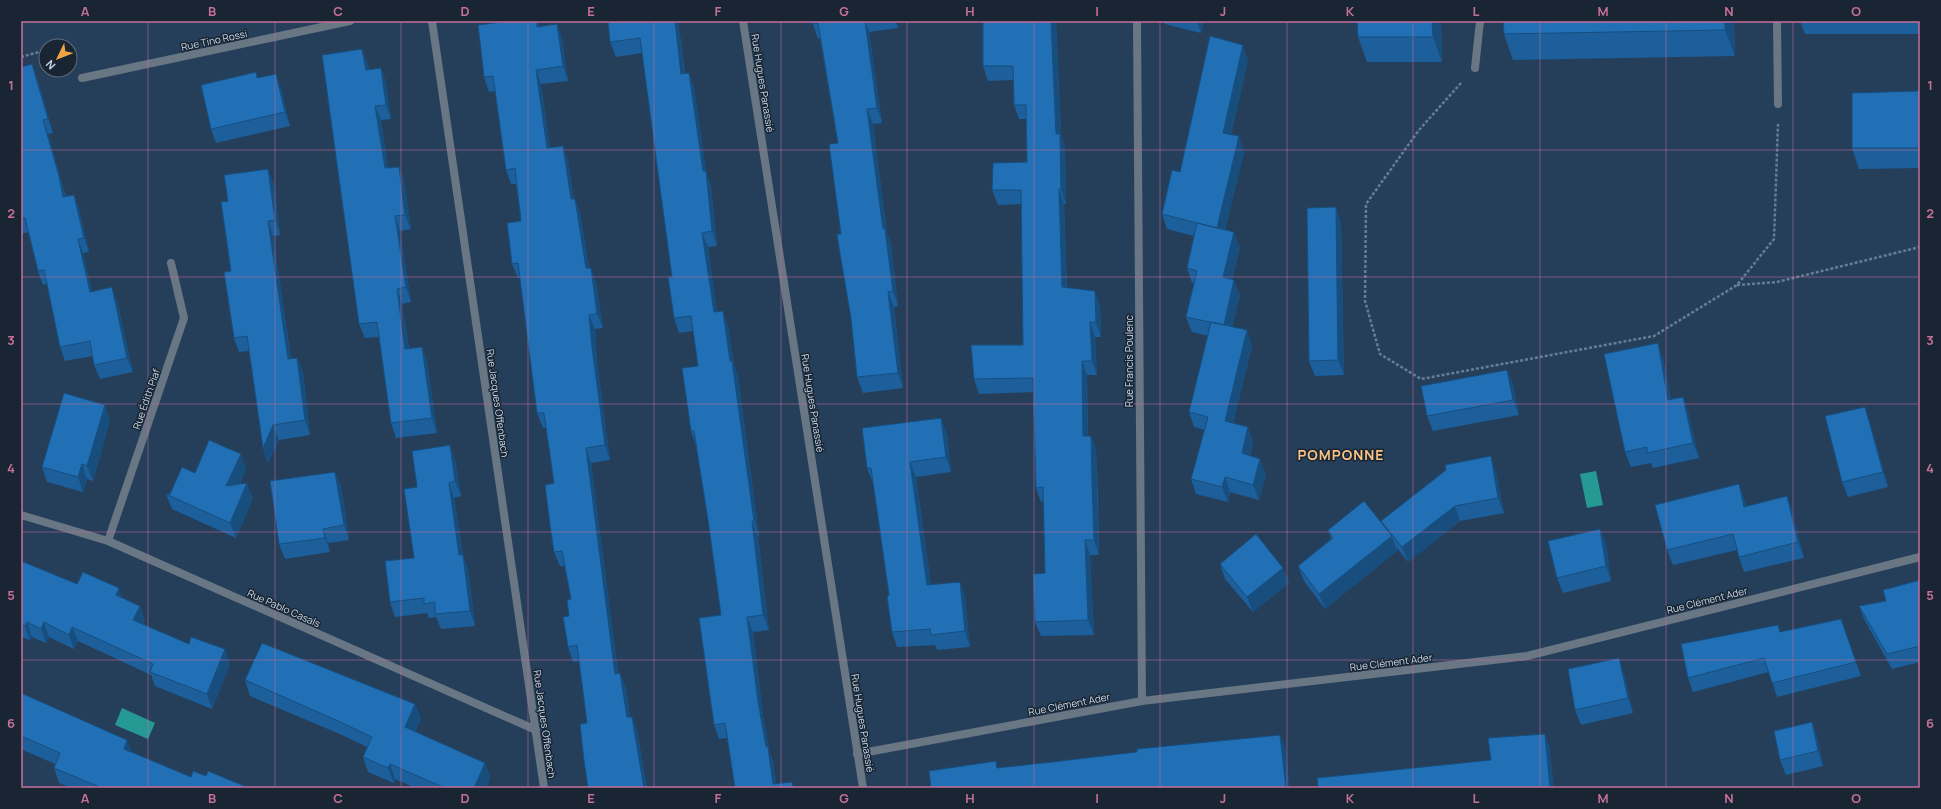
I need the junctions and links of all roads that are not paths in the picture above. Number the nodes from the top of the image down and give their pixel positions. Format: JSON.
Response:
{"nodes":[{"id":1,"x":350,"y":21,"type":"edge"},
{"id":2,"x":432,"y":21,"type":"edge"},
{"id":3,"x":743,"y":21,"type":"edge"},
{"id":4,"x":1136,"y":21,"type":"edge"},
{"id":5,"x":1480,"y":21,"type":"edge"},
{"id":6,"x":1777,"y":21,"type":"edge"},
{"id":7,"x":1475,"y":68,"type":"road end"},
{"id":8,"x":82,"y":78,"type":"dead end"},
{"id":9,"x":1778,"y":104,"type":"road end"},
{"id":10,"x":171,"y":263,"type":"dead end"},
{"id":11,"x":21,"y":515,"type":"edge"},
{"id":12,"x":108,"y":541,"type":"junction"},
{"id":13,"x":1920,"y":556,"type":"edge"},
{"id":14,"x":1142,"y":701,"type":"junction"},
{"id":15,"x":536,"y":730,"type":"junction"},
{"id":16,"x":857,"y":754,"type":"junction"},
{"id":17,"x":544,"y":788,"type":"edge"},
{"id":18,"x":863,"y":788,"type":"edge"}],
"edges":[{"from":1,"to":8,"type":"street","name":"Rue Tino Rossi"},
{"from":2,"to":15,"type":"street","name":"Rue Jacques Offenbach"},
{"from":3,"to":16,"type":"street","name":"Rue Hugues Panassié"},
{"from":4,"to":14,"type":"street","name":"Rue Francis Poulenc"},
{"from":5,"to":7,"type":"street"},
{"from":6,"to":9,"type":"street"},
{"from":10,"to":12,"type":"street","name":"Rue Édith Piaf"},
{"from":11,"to":12,"type":"street","name":"Rue Pablo Casals"},
{"from":12,"to":15,"type":"street","name":"Rue Pablo Casals"},
{"from":13,"to":14,"type":"street","name":"Rue Clément Ader"},
{"from":14,"to":16,"type":"street","name":"Rue Clément Ader"},
{"from":15,"to":17,"type":"street","name":"Rue Jacques Offenbach"},
{"from":16,"to":18,"type":"street","name":"Rue Hugues Panassié"}]}
